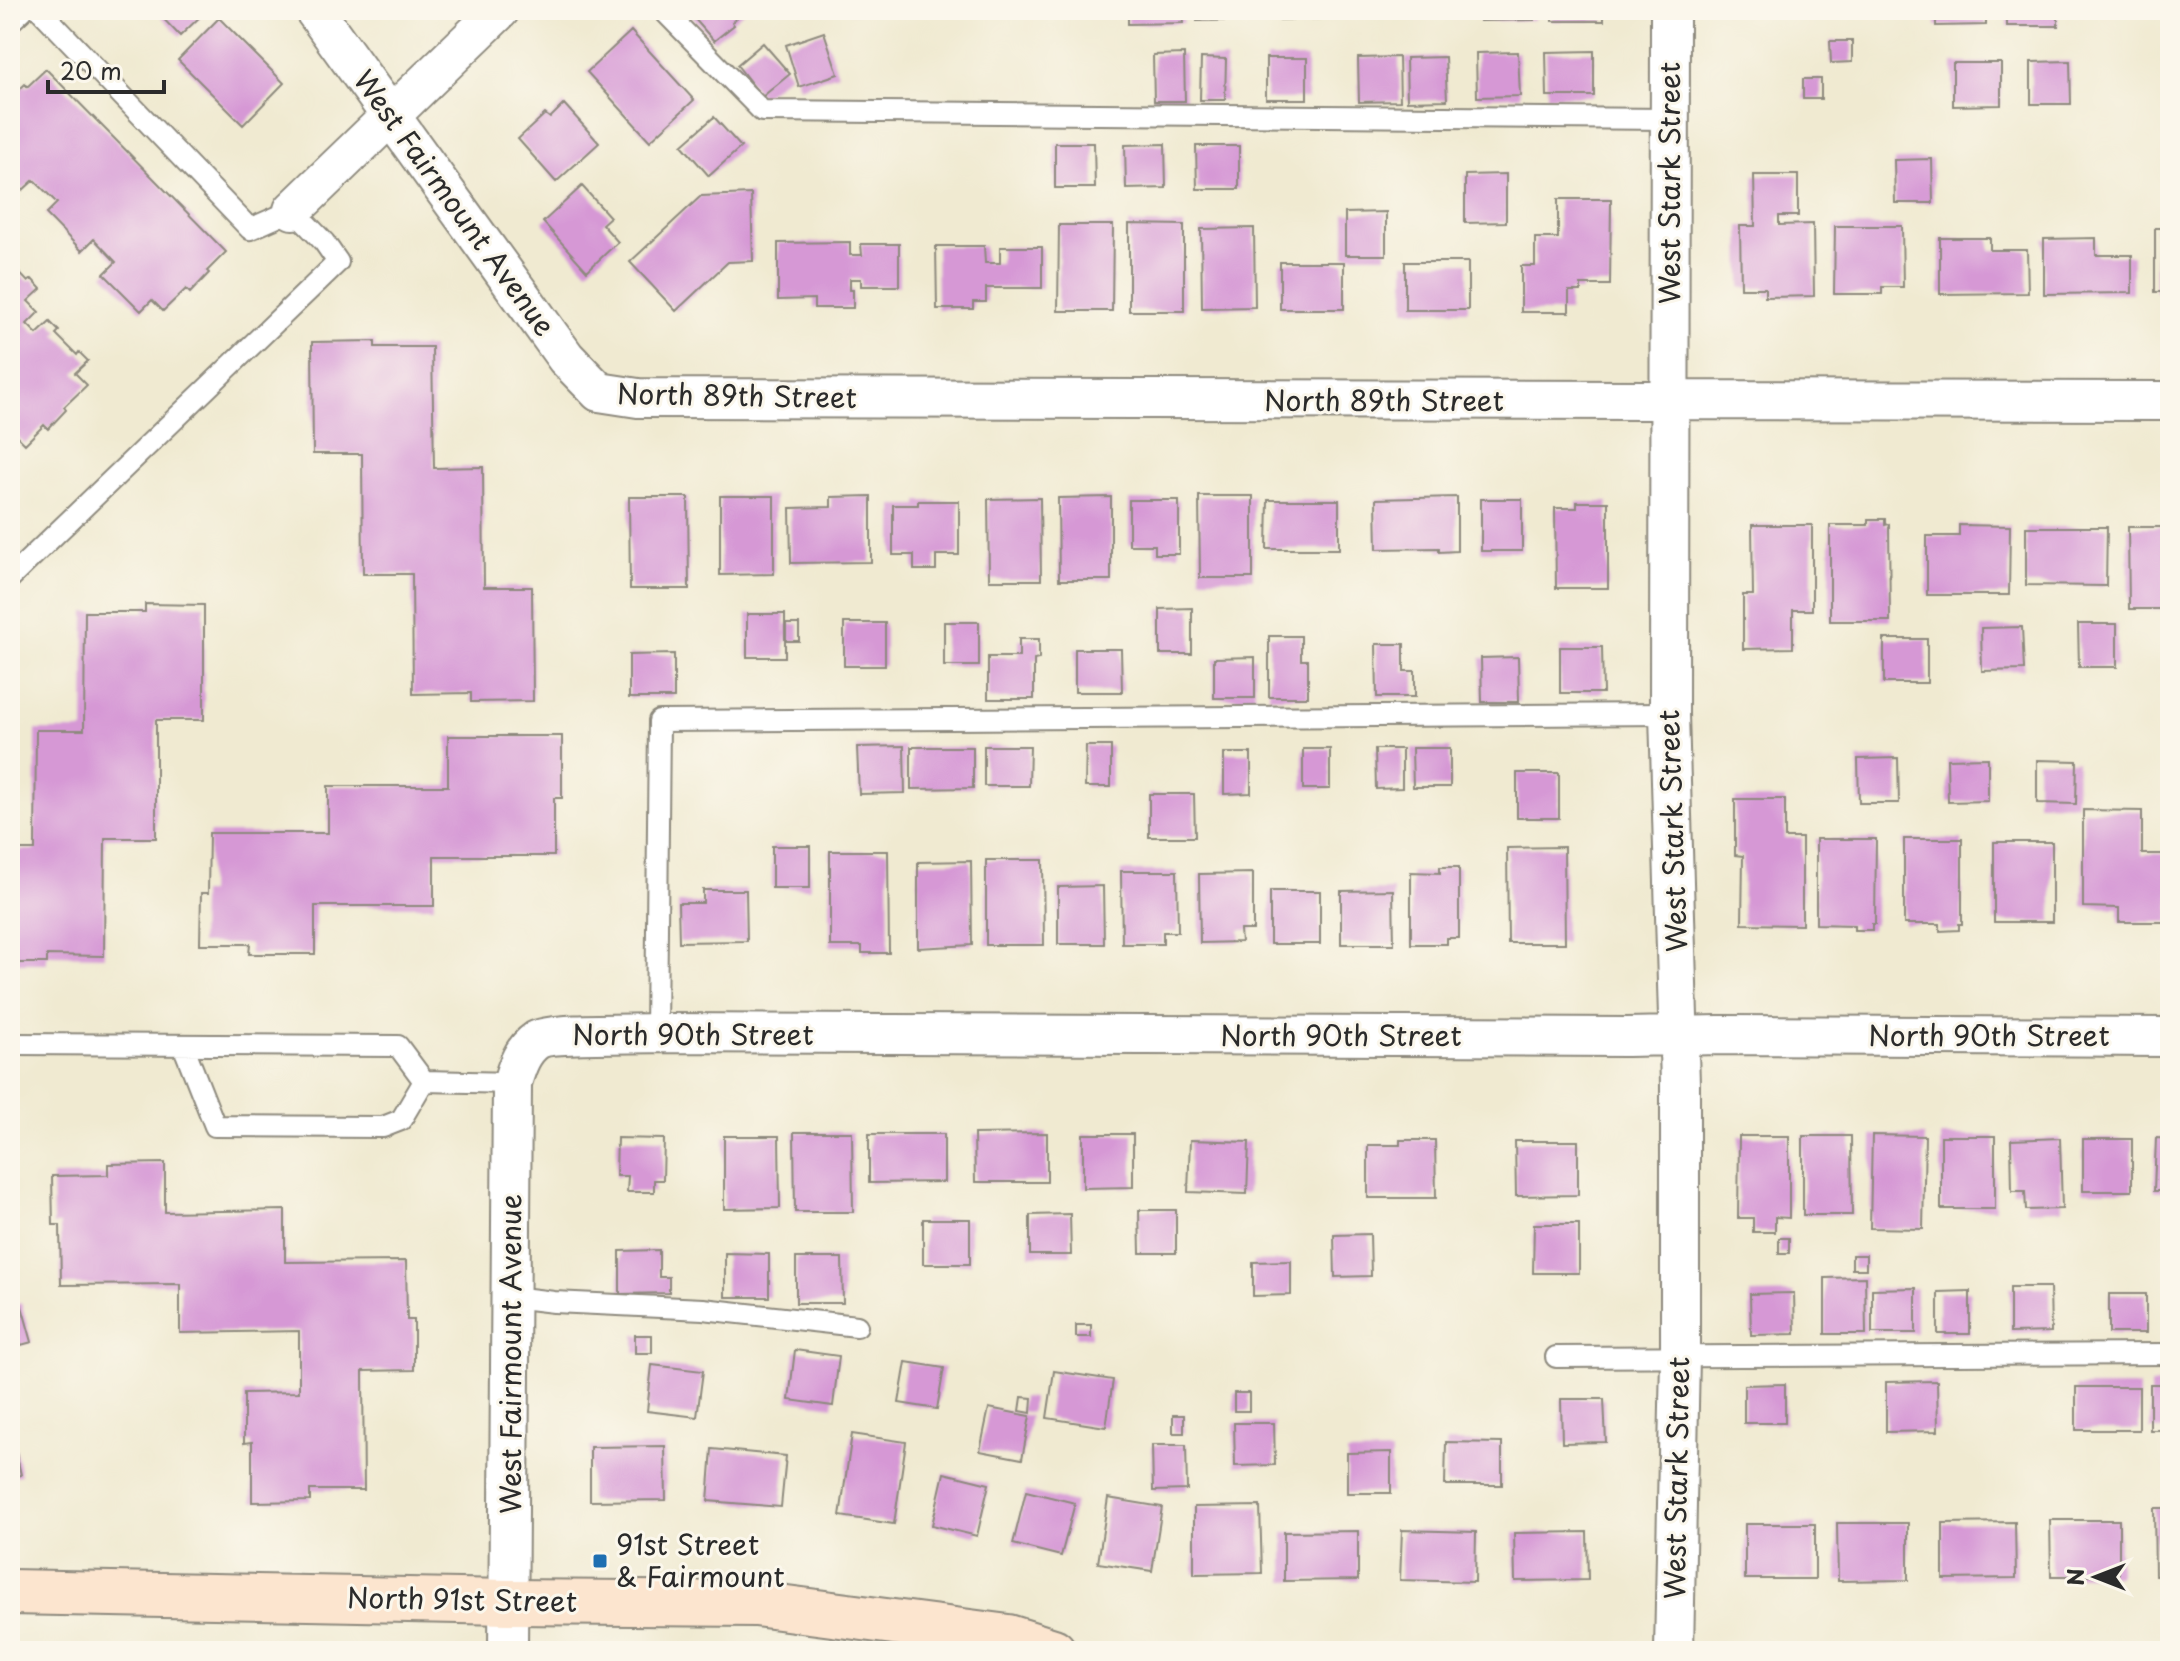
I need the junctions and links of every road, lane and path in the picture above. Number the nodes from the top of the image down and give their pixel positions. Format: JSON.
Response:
{"nodes":[{"id":1,"x":23,"y":10,"type":"edge"},
{"id":2,"x":40,"y":10,"type":"edge"},
{"id":3,"x":314,"y":10,"type":"edge"},
{"id":4,"x":500,"y":10,"type":"edge"},
{"id":5,"x":663,"y":10,"type":"edge"},
{"id":6,"x":1670,"y":10,"type":"edge"},
{"id":7,"x":10,"y":22,"type":"edge"},
{"id":8,"x":391,"y":114,"type":"junction"},
{"id":9,"x":1670,"y":119,"type":"junction"},
{"id":10,"x":293,"y":210,"type":"junction"},
{"id":11,"x":599,"y":392,"type":"joint"},
{"id":12,"x":1669,"y":401,"type":"junction"},
{"id":13,"x":2170,"y":401,"type":"edge"},
{"id":14,"x":10,"y":578,"type":"edge"},
{"id":15,"x":1669,"y":714,"type":"junction"},
{"id":16,"x":656,"y":1033,"type":"junction"},
{"id":17,"x":1679,"y":1036,"type":"junction"},
{"id":18,"x":2170,"y":1037,"type":"edge"},
{"id":19,"x":10,"y":1044,"type":"edge"},
{"id":20,"x":183,"y":1045,"type":"junction"},
{"id":21,"x":516,"y":1071,"type":"junction"},
{"id":22,"x":424,"y":1081,"type":"junction"},
{"id":23,"x":512,"y":1297,"type":"junction"},
{"id":24,"x":857,"y":1326,"type":"dead end"},
{"id":25,"x":2170,"y":1354,"type":"edge"},
{"id":26,"x":1556,"y":1357,"type":"dead end"},
{"id":27,"x":1680,"y":1357,"type":"junction"},
{"id":28,"x":10,"y":1592,"type":"edge"},
{"id":29,"x":509,"y":1602,"type":"junction"},
{"id":30,"x":508,"y":1651,"type":"edge"},
{"id":31,"x":1053,"y":1651,"type":"edge"},
{"id":32,"x":1674,"y":1651,"type":"edge"}],
"edges":[{"from":1,"to":7,"type":"lane"},
{"from":2,"to":10,"type":"lane"},
{"from":3,"to":8,"type":"street","name":"West Fairmount Avenue"},
{"from":4,"to":8,"type":"street"},
{"from":5,"to":9,"type":"lane"},
{"from":6,"to":9,"type":"street","name":"West Stark Street"},
{"from":8,"to":10,"type":"street"},
{"from":8,"to":11,"type":"street","name":"West Fairmount Avenue"},
{"from":9,"to":12,"type":"street","name":"West Stark Street"},
{"from":10,"to":14,"type":"lane"},
{"from":11,"to":12,"type":"street","name":"North 89th Street"},
{"from":12,"to":13,"type":"street","name":"North 89th Street"},
{"from":12,"to":15,"type":"street","name":"West Stark Street"},
{"from":15,"to":16,"type":"lane"},
{"from":15,"to":17,"type":"street","name":"West Stark Street"},
{"from":16,"to":17,"type":"street","name":"North 90th Street"},
{"from":16,"to":21,"type":"street","name":"North 90th Street"},
{"from":17,"to":18,"type":"street","name":"North 90th Street"},
{"from":17,"to":27,"type":"street","name":"West Stark Street"},
{"from":19,"to":20,"type":"lane"},
{"from":20,"to":22,"type":"lane"},
{"from":20,"to":22,"type":"lane"},
{"from":21,"to":22,"type":"lane"},
{"from":21,"to":23,"type":"street","name":"West Fairmount Avenue"},
{"from":23,"to":24,"type":"lane"},
{"from":23,"to":29,"type":"street","name":"West Fairmount Avenue"},
{"from":25,"to":27,"type":"lane"},
{"from":26,"to":27,"type":"lane"},
{"from":27,"to":32,"type":"street","name":"West Stark Street"},
{"from":28,"to":29,"type":"main road","name":"North 91st Street"},
{"from":29,"to":30,"type":"street","name":"West Fairmount Avenue"},
{"from":29,"to":31,"type":"main road","name":"North 91st Street"}]}
